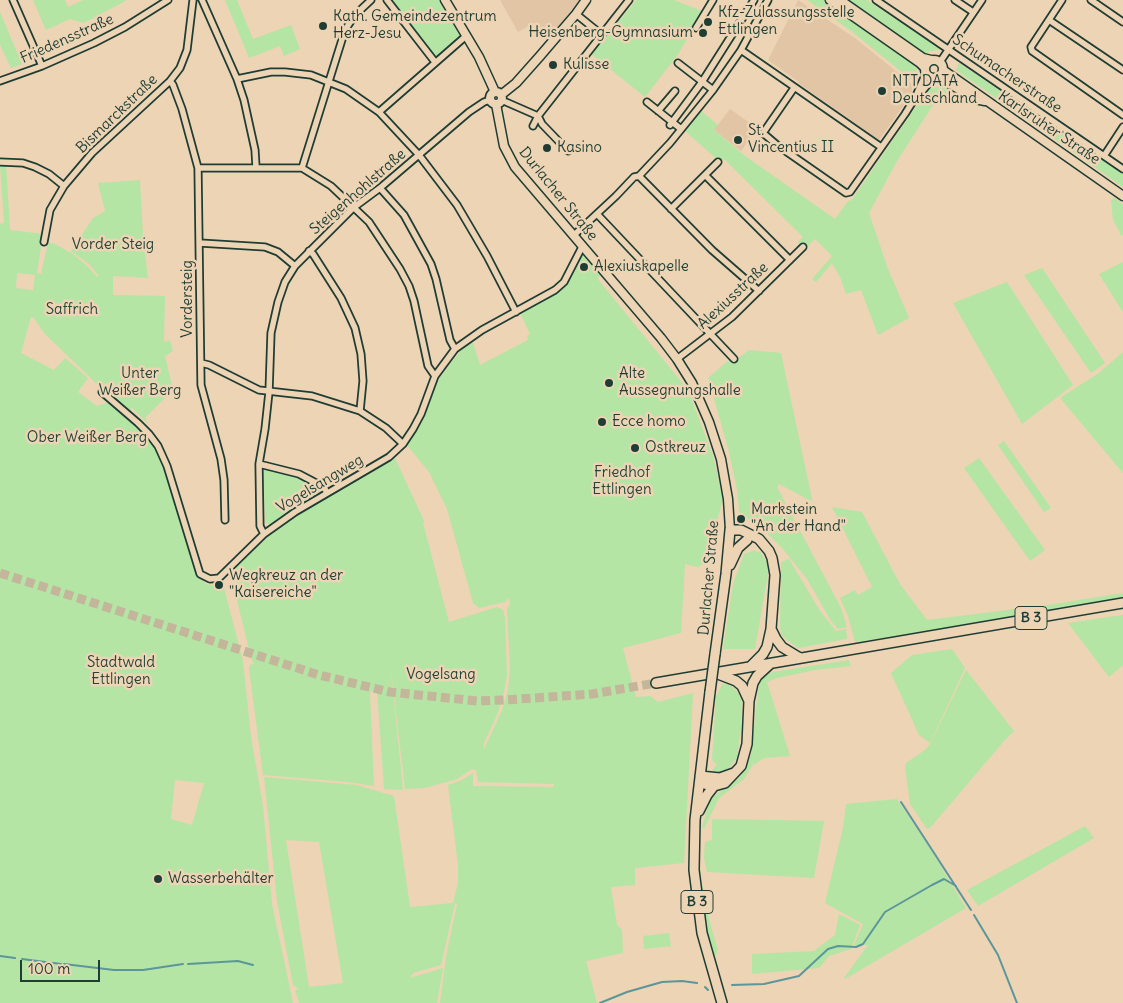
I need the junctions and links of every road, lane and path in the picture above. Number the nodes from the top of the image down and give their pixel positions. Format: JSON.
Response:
{"nodes":[{"id":1,"x":13,"y":0,"type":"edge"},
{"id":2,"x":168,"y":0,"type":"edge"},
{"id":3,"x":194,"y":0,"type":"edge"},
{"id":4,"x":202,"y":0,"type":"edge"},
{"id":5,"x":371,"y":0,"type":"edge"},
{"id":6,"x":386,"y":0,"type":"edge"},
{"id":7,"x":445,"y":0,"type":"edge"},
{"id":8,"x":586,"y":0,"type":"edge"},
{"id":9,"x":629,"y":0,"type":"edge"},
{"id":10,"x":713,"y":0,"type":"edge"},
{"id":11,"x":755,"y":0,"type":"edge"},
{"id":12,"x":830,"y":0,"type":"edge"},
{"id":13,"x":840,"y":0,"type":"edge"},
{"id":14,"x":876,"y":0,"type":"edge"},
{"id":15,"x":955,"y":0,"type":"edge"},
{"id":16,"x":982,"y":0,"type":"edge"},
{"id":17,"x":1062,"y":0,"type":"edge"},
{"id":18,"x":1091,"y":0,"type":"edge"},
{"id":19,"x":767,"y":2,"type":"edge"},
{"id":20,"x":973,"y":12,"type":"junction"},
{"id":21,"x":576,"y":14,"type":"junction"},
{"id":22,"x":1049,"y":20,"type":"junction"},
{"id":23,"x":1123,"y":22,"type":"edge"},
{"id":24,"x":696,"y":28,"type":"dead end"},
{"id":25,"x":602,"y":35,"type":"junction"},
{"id":26,"x":466,"y":36,"type":"junction"},
{"id":27,"x":741,"y":50,"type":"junction"},
{"id":28,"x":949,"y":50,"type":"junction"},
{"id":29,"x":931,"y":60,"type":"junction"},
{"id":30,"x":435,"y":62,"type":"junction"},
{"id":31,"x":940,"y":62,"type":"junction"},
{"id":32,"x":678,"y":63,"type":"dead end"},
{"id":33,"x":42,"y":66,"type":"junction"},
{"id":34,"x":1123,"y":70,"type":"edge"},
{"id":35,"x":926,"y":71,"type":"junction"},
{"id":36,"x":939,"y":75,"type":"junction"},
{"id":37,"x":237,"y":79,"type":"junction"},
{"id":38,"x":0,"y":81,"type":"edge"},
{"id":39,"x":170,"y":81,"type":"junction"},
{"id":40,"x":329,"y":82,"type":"junction"},
{"id":41,"x":702,"y":82,"type":"junction"},
{"id":42,"x":794,"y":88,"type":"junction"},
{"id":43,"x":713,"y":90,"type":"junction"},
{"id":44,"x":675,"y":91,"type":"dead end"},
{"id":45,"x":501,"y":96,"type":"junction"},
{"id":46,"x":915,"y":98,"type":"junction"},
{"id":47,"x":493,"y":102,"type":"junction"},
{"id":48,"x":647,"y":102,"type":"dead end"},
{"id":49,"x":658,"y":111,"type":"junction"},
{"id":50,"x":379,"y":112,"type":"junction"},
{"id":51,"x":1123,"y":114,"type":"edge"},
{"id":52,"x":538,"y":116,"type":"junction"},
{"id":53,"x":671,"y":123,"type":"junction"},
{"id":54,"x":533,"y":126,"type":"dead end"},
{"id":55,"x":1123,"y":127,"type":"edge"},
{"id":56,"x":681,"y":129,"type":"junction"},
{"id":57,"x":881,"y":147,"type":"junction"},
{"id":58,"x":568,"y":151,"type":"dead end"},
{"id":59,"x":419,"y":155,"type":"junction"},
{"id":60,"x":1104,"y":156,"type":"junction"},
{"id":61,"x":0,"y":162,"type":"edge"},
{"id":62,"x":718,"y":162,"type":"dead end"},
{"id":63,"x":256,"y":167,"type":"junction"},
{"id":64,"x":198,"y":168,"type":"junction"},
{"id":65,"x":302,"y":168,"type":"junction"},
{"id":66,"x":1123,"y":169,"type":"edge"},
{"id":67,"x":705,"y":174,"type":"junction"},
{"id":68,"x":639,"y":176,"type":"junction"},
{"id":69,"x":64,"y":186,"type":"junction"},
{"id":70,"x":380,"y":188,"type":"junction"},
{"id":71,"x":1123,"y":196,"type":"edge"},
{"id":72,"x":354,"y":208,"type":"junction"},
{"id":73,"x":671,"y":209,"type":"junction"},
{"id":74,"x":597,"y":214,"type":"junction"},
{"id":75,"x":573,"y":236,"type":"junction"},
{"id":76,"x":44,"y":242,"type":"dead end"},
{"id":77,"x":200,"y":243,"type":"junction"},
{"id":78,"x":582,"y":247,"type":"junction"},
{"id":79,"x":803,"y":248,"type":"dead end"},
{"id":80,"x":309,"y":251,"type":"junction"},
{"id":81,"x":790,"y":260,"type":"junction"},
{"id":82,"x":295,"y":266,"type":"junction"},
{"id":83,"x":759,"y":291,"type":"junction"},
{"id":84,"x":516,"y":312,"type":"junction"},
{"id":85,"x":712,"y":334,"type":"junction"},
{"id":86,"x":455,"y":348,"type":"junction"},
{"id":87,"x":678,"y":359,"type":"junction"},
{"id":88,"x":734,"y":359,"type":"dead end"},
{"id":89,"x":201,"y":363,"type":"junction"},
{"id":90,"x":435,"y":376,"type":"junction"},
{"id":91,"x":102,"y":392,"type":"dead end"},
{"id":92,"x":269,"y":392,"type":"junction"},
{"id":93,"x":360,"y":411,"type":"junction"},
{"id":94,"x":403,"y":444,"type":"junction"},
{"id":95,"x":259,"y":464,"type":"junction"},
{"id":96,"x":327,"y":493,"type":"junction"},
{"id":97,"x":225,"y":520,"type":"dead end"},
{"id":98,"x":264,"y":534,"type":"junction"},
{"id":99,"x":730,"y":534,"type":"junction"},
{"id":100,"x":747,"y":540,"type":"junction"},
{"id":101,"x":764,"y":545,"type":"junction"},
{"id":102,"x":726,"y":574,"type":"junction"},
{"id":103,"x":1123,"y":604,"type":"edge"},
{"id":104,"x":771,"y":629,"type":"junction"},
{"id":105,"x":800,"y":658,"type":"junction"},
{"id":106,"x":770,"y":664,"type":"junction"},
{"id":107,"x":749,"y":667,"type":"junction"},
{"id":108,"x":713,"y":673,"type":"junction"},
{"id":109,"x":656,"y":683,"type":"tunnel mouth"},
{"id":110,"x":749,"y":701,"type":"junction"},
{"id":111,"x":736,"y":772,"type":"junction"},
{"id":112,"x":700,"y":780,"type":"junction"},
{"id":113,"x":714,"y":786,"type":"junction"},
{"id":114,"x":695,"y":820,"type":"junction"},
{"id":115,"x":722,"y":1003,"type":"edge"}],
"edges":[{"from":1,"to":33,"type":"street"},
{"from":2,"to":33,"type":"street","name":"Friedensstraße"},
{"from":3,"to":39,"type":"street","name":"Bismarckstraße"},
{"from":4,"to":37,"type":"street"},
{"from":5,"to":40,"type":"street"},
{"from":6,"to":30,"type":"street"},
{"from":7,"to":26,"type":"main road"},
{"from":8,"to":21,"type":"main road"},
{"from":9,"to":25,"type":"street"},
{"from":10,"to":24,"type":"street"},
{"from":11,"to":19,"type":"street"},
{"from":11,"to":41,"type":"street"},
{"from":12,"to":35,"type":"main road"},
{"from":13,"to":29,"type":"main road"},
{"from":14,"to":28,"type":"street","name":"Schumacherstraße"},
{"from":15,"to":20,"type":"street"},
{"from":16,"to":20,"type":"street"},
{"from":17,"to":22,"type":"street"},
{"from":18,"to":23,"type":"street"},
{"from":19,"to":27,"type":"street"},
{"from":20,"to":28,"type":"street"},
{"from":21,"to":25,"type":"street"},
{"from":21,"to":45,"type":"main road"},
{"from":22,"to":34,"type":"street"},
{"from":22,"to":51,"type":"street"},
{"from":25,"to":52,"type":"street"},
{"from":26,"to":30,"type":"street"},
{"from":26,"to":45,"type":"main road"},
{"from":27,"to":42,"type":"street"},
{"from":27,"to":43,"type":"street"},
{"from":28,"to":31,"type":"street"},
{"from":28,"to":60,"type":"street","name":"Schumacherstraße"},
{"from":29,"to":31,"type":"main road"},
{"from":29,"to":35,"type":"main road"},
{"from":30,"to":50,"type":"street"},
{"from":31,"to":36,"type":"main road"},
{"from":32,"to":41,"type":"street"},
{"from":33,"to":38,"type":"street","name":"Friedensstraße"},
{"from":35,"to":36,"type":"main road","name":"Karlsruher Straße"},
{"from":35,"to":46,"type":"street"},
{"from":36,"to":46,"type":"street"},
{"from":36,"to":71,"type":"main road","name":"Karlsruher Straße"},
{"from":37,"to":40,"type":"street"},
{"from":37,"to":63,"type":"street"},
{"from":39,"to":64,"type":"street","name":"Vordersteig"},
{"from":39,"to":69,"type":"street","name":"Bismarckstraße"},
{"from":40,"to":50,"type":"street"},
{"from":40,"to":65,"type":"street"},
{"from":41,"to":43,"type":"street"},
{"from":41,"to":53,"type":"street"},
{"from":42,"to":57,"type":"street"},
{"from":42,"to":57,"type":"street"},
{"from":43,"to":56,"type":"street"},
{"from":44,"to":49,"type":"street"},
{"from":45,"to":47,"type":"main road"},
{"from":45,"to":52,"type":"street"},
{"from":46,"to":57,"type":"street"},
{"from":47,"to":59,"type":"street","name":"Steigenhohlstraße"},
{"from":47,"to":75,"type":"main road","name":"Durlacher Straße"},
{"from":48,"to":49,"type":"street"},
{"from":49,"to":53,"type":"street"},
{"from":50,"to":59,"type":"street"},
{"from":52,"to":54,"type":"street"},
{"from":52,"to":58,"type":"street"},
{"from":53,"to":56,"type":"street"},
{"from":55,"to":60,"type":"street"},
{"from":56,"to":68,"type":"street"},
{"from":59,"to":70,"type":"street","name":"Steigenhohlstraße"},
{"from":59,"to":84,"type":"street"},
{"from":60,"to":66,"type":"street","name":"Schumacherstraße"},
{"from":61,"to":69,"type":"street"},
{"from":62,"to":67,"type":"street"},
{"from":63,"to":64,"type":"street"},
{"from":63,"to":65,"type":"street"},
{"from":64,"to":77,"type":"street","name":"Vordersteig"},
{"from":65,"to":72,"type":"street"},
{"from":67,"to":73,"type":"street"},
{"from":67,"to":81,"type":"street"},
{"from":68,"to":73,"type":"street"},
{"from":68,"to":74,"type":"street"},
{"from":69,"to":76,"type":"street","name":"Bismarckstraße"},
{"from":70,"to":72,"type":"street","name":"Steigenhohlstraße"},
{"from":70,"to":86,"type":"street"},
{"from":72,"to":80,"type":"street","name":"Steigenhohlstraße"},
{"from":72,"to":90,"type":"street"},
{"from":73,"to":83,"type":"street"},
{"from":74,"to":75,"type":"street"},
{"from":74,"to":85,"type":"street"},
{"from":75,"to":78,"type":"main road","name":"Durlacher Straße"},
{"from":77,"to":82,"type":"street"},
{"from":77,"to":89,"type":"street","name":"Vordersteig"},
{"from":78,"to":84,"type":"street","name":"Vogelsangweg"},
{"from":78,"to":87,"type":"main road","name":"Durlacher Straße"},
{"from":79,"to":81,"type":"street","name":"Alexiusstraße"},
{"from":80,"to":82,"type":"street","name":"Steigenhohlstraße"},
{"from":80,"to":93,"type":"street"},
{"from":81,"to":83,"type":"street","name":"Alexiusstraße"},
{"from":82,"to":92,"type":"street","name":"Steigenhohlstraße"},
{"from":83,"to":85,"type":"street","name":"Alexiusstraße"},
{"from":84,"to":86,"type":"street","name":"Vogelsangweg"},
{"from":85,"to":87,"type":"street","name":"Alexiusstraße"},
{"from":85,"to":88,"type":"street"},
{"from":86,"to":90,"type":"street","name":"Vogelsangweg"},
{"from":87,"to":99,"type":"main road","name":"Durlacher Straße"},
{"from":89,"to":92,"type":"street"},
{"from":89,"to":97,"type":"street","name":"Vordersteig"},
{"from":90,"to":94,"type":"street","name":"Vogelsangweg"},
{"from":91,"to":98,"type":"street","name":"Vogelsangweg"},
{"from":92,"to":93,"type":"street"},
{"from":92,"to":95,"type":"street","name":"Steigenhohlstraße"},
{"from":93,"to":94,"type":"street"},
{"from":94,"to":96,"type":"street","name":"Vogelsangweg"},
{"from":95,"to":96,"type":"street"},
{"from":95,"to":98,"type":"street","name":"Steigenhohlstraße"},
{"from":96,"to":98,"type":"street","name":"Vogelsangweg"},
{"from":99,"to":100,"type":"main road"},
{"from":99,"to":101,"type":"main road"},
{"from":99,"to":102,"type":"main road","name":"Durlacher Straße","number":"B 3"},
{"from":100,"to":101,"type":"main road"},
{"from":100,"to":102,"type":"main road"},
{"from":101,"to":104,"type":"main road"},
{"from":102,"to":112,"type":"main road","name":"Durlacher Straße","number":"B 3","bridge":true},
{"from":103,"to":105,"type":"main road","number":"B 3"},
{"from":104,"to":105,"type":"main road"},
{"from":104,"to":107,"type":"main road"},
{"from":105,"to":106,"type":"main road","number":"B 3"},
{"from":106,"to":107,"type":"main road"},
{"from":106,"to":110,"type":"main road"},
{"from":107,"to":108,"type":"main road"},
{"from":108,"to":109,"type":"main road"},
{"from":108,"to":110,"type":"main road"},
{"from":110,"to":111,"type":"main road"},
{"from":111,"to":112,"type":"main road"},
{"from":111,"to":113,"type":"main road"},
{"from":112,"to":113,"type":"main road"},
{"from":112,"to":114,"type":"main road","name":"Durlacher Straße","number":"B 3"},
{"from":113,"to":114,"type":"main road"},
{"from":114,"to":115,"type":"main road","name":"Durlacher Straße","number":"B 3"}]}
